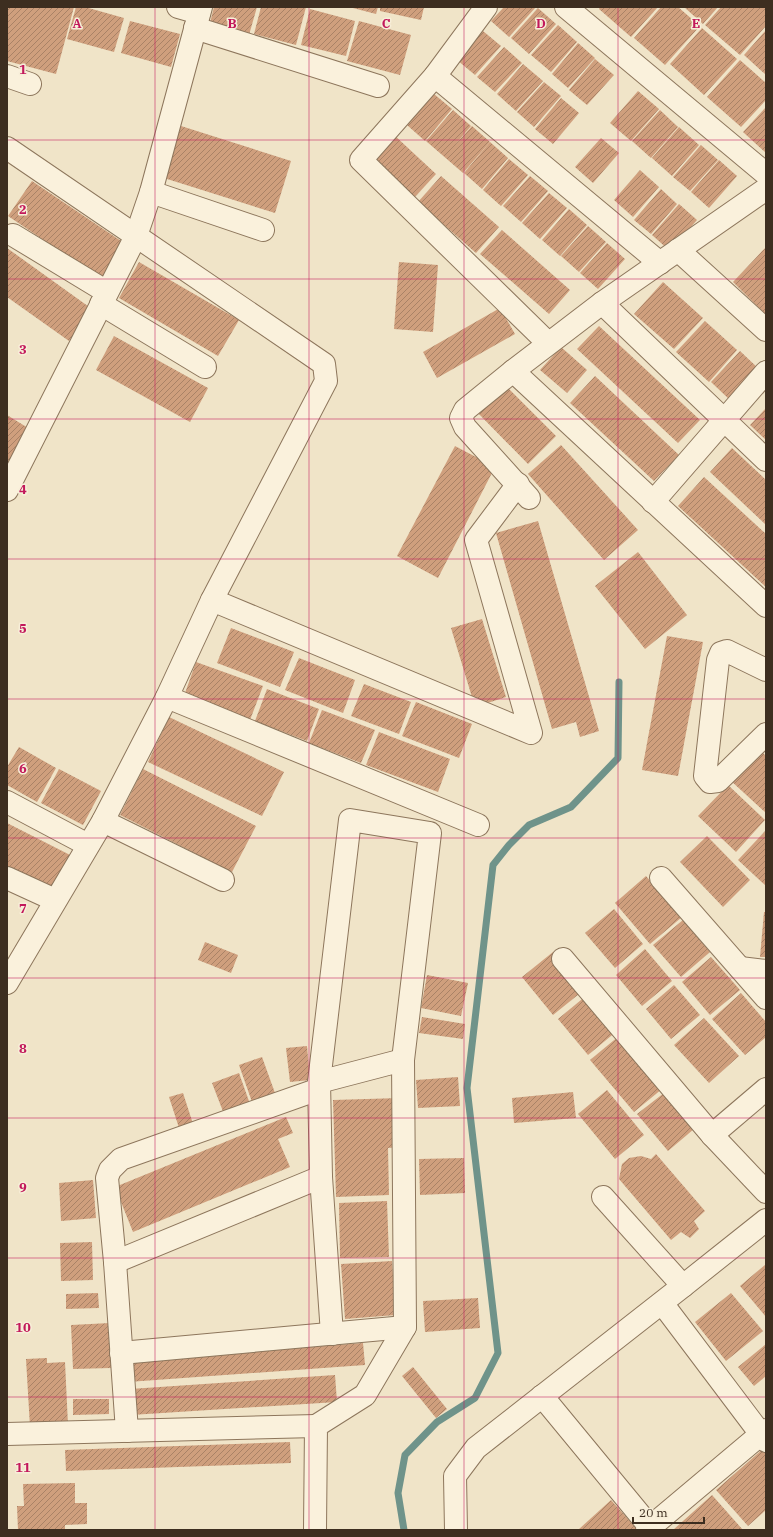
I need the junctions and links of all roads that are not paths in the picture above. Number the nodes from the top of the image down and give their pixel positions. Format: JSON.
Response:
{"nodes":[{"id":1,"x":178,"y":7,"type":"edge"},
{"id":2,"x":486,"y":7,"type":"edge"},
{"id":3,"x":566,"y":7,"type":"edge"},
{"id":4,"x":198,"y":16,"type":"edge"},
{"id":5,"x":7,"y":76,"type":"edge"},
{"id":6,"x":435,"y":76,"type":"junction"},
{"id":7,"x":30,"y":84,"type":"dead end"},
{"id":8,"x":378,"y":86,"type":"dead end"},
{"id":9,"x":7,"y":148,"type":"edge"},
{"id":10,"x":766,"y":174,"type":"edge"},
{"id":11,"x":766,"y":189,"type":"edge"},
{"id":12,"x":151,"y":192,"type":"junction"},
{"id":13,"x":263,"y":230,"type":"dead end"},
{"id":14,"x":13,"y":234,"type":"dead end"},
{"id":15,"x":136,"y":236,"type":"junction"},
{"id":16,"x":678,"y":250,"type":"junction"},
{"id":17,"x":660,"y":263,"type":"junction"},
{"id":18,"x":104,"y":298,"type":"junction"},
{"id":19,"x":602,"y":303,"type":"junction"},
{"id":20,"x":766,"y":330,"type":"edge"},
{"id":21,"x":548,"y":343,"type":"junction"},
{"id":22,"x":205,"y":367,"type":"dead end"},
{"id":23,"x":513,"y":371,"type":"junction"},
{"id":24,"x":766,"y":372,"type":"edge"},
{"id":25,"x":725,"y":419,"type":"junction"},
{"id":26,"x":766,"y":460,"type":"edge"},
{"id":27,"x":8,"y":484,"type":"edge"},
{"id":28,"x":653,"y":502,"type":"junction"},
{"id":29,"x":212,"y":600,"type":"junction"},
{"id":30,"x":766,"y":606,"type":"edge"},
{"id":31,"x":766,"y":670,"type":"edge"},
{"id":32,"x":167,"y":697,"type":"junction"},
{"id":33,"x":766,"y":734,"type":"edge"},
{"id":34,"x":7,"y":802,"type":"edge"},
{"id":35,"x":102,"y":821,"type":"junction"},
{"id":36,"x":478,"y":825,"type":"dead end"},
{"id":37,"x":88,"y":845,"type":"junction"},
{"id":38,"x":7,"y":878,"type":"edge"},
{"id":39,"x":661,"y":878,"type":"dead end"},
{"id":40,"x":223,"y":880,"type":"dead end"},
{"id":41,"x":55,"y":900,"type":"junction"},
{"id":42,"x":563,"y":959,"type":"dead end"},
{"id":43,"x":740,"y":968,"type":"junction"},
{"id":44,"x":766,"y":971,"type":"edge"},
{"id":45,"x":7,"y":983,"type":"edge"},
{"id":46,"x":766,"y":998,"type":"edge"},
{"id":47,"x":404,"y":1060,"type":"junction"},
{"id":48,"x":319,"y":1085,"type":"junction"},
{"id":49,"x":766,"y":1089,"type":"edge"},
{"id":50,"x":712,"y":1135,"type":"junction"},
{"id":51,"x":321,"y":1177,"type":"junction"},
{"id":52,"x":766,"y":1192,"type":"edge"},
{"id":53,"x":603,"y":1197,"type":"dead end"},
{"id":54,"x":764,"y":1224,"type":"edge"},
{"id":55,"x":115,"y":1262,"type":"junction"},
{"id":56,"x":683,"y":1286,"type":"junction"},
{"id":57,"x":662,"y":1303,"type":"junction"},
{"id":58,"x":405,"y":1328,"type":"junction"},
{"id":59,"x":332,"y":1334,"type":"junction"},
{"id":60,"x":121,"y":1353,"type":"junction"},
{"id":61,"x":542,"y":1396,"type":"junction"},
{"id":62,"x":316,"y":1426,"type":"junction"},
{"id":63,"x":126,"y":1431,"type":"junction"},
{"id":64,"x":7,"y":1434,"type":"edge"},
{"id":65,"x":764,"y":1435,"type":"edge"},
{"id":66,"x":648,"y":1529,"type":"edge"},
{"id":67,"x":315,"y":1530,"type":"edge"},
{"id":68,"x":456,"y":1530,"type":"edge"}],
"edges":[{"from":1,"to":4,"type":"street"},
{"from":2,"to":6,"type":"street"},
{"from":3,"to":10,"type":"street"},
{"from":4,"to":8,"type":"street"},
{"from":4,"to":12,"type":"street"},
{"from":5,"to":7,"type":"street"},
{"from":6,"to":17,"type":"street"},
{"from":6,"to":21,"type":"street"},
{"from":9,"to":15,"type":"street"},
{"from":11,"to":16,"type":"street"},
{"from":12,"to":13,"type":"street"},
{"from":12,"to":15,"type":"street"},
{"from":14,"to":18,"type":"street"},
{"from":15,"to":18,"type":"street"},
{"from":15,"to":29,"type":"street"},
{"from":16,"to":17,"type":"street"},
{"from":16,"to":20,"type":"street"},
{"from":17,"to":19,"type":"street"},
{"from":18,"to":22,"type":"street"},
{"from":18,"to":27,"type":"street"},
{"from":19,"to":21,"type":"street"},
{"from":19,"to":25,"type":"street"},
{"from":21,"to":23,"type":"street"},
{"from":23,"to":28,"type":"street"},
{"from":23,"to":29,"type":"street"},
{"from":24,"to":25,"type":"street"},
{"from":25,"to":26,"type":"street"},
{"from":25,"to":28,"type":"street"},
{"from":28,"to":30,"type":"street"},
{"from":29,"to":32,"type":"street"},
{"from":31,"to":33,"type":"street"},
{"from":32,"to":35,"type":"street"},
{"from":32,"to":36,"type":"street"},
{"from":34,"to":37,"type":"street"},
{"from":35,"to":37,"type":"street"},
{"from":35,"to":40,"type":"street"},
{"from":37,"to":41,"type":"street"},
{"from":38,"to":41,"type":"street"},
{"from":39,"to":43,"type":"street"},
{"from":41,"to":45,"type":"street"},
{"from":42,"to":50,"type":"street"},
{"from":43,"to":44,"type":"street"},
{"from":43,"to":46,"type":"street"},
{"from":47,"to":48,"type":"street"},
{"from":47,"to":48,"type":"street"},
{"from":47,"to":58,"type":"street"},
{"from":48,"to":51,"type":"street"},
{"from":48,"to":55,"type":"street"},
{"from":49,"to":50,"type":"street"},
{"from":50,"to":52,"type":"street"},
{"from":51,"to":55,"type":"street"},
{"from":51,"to":59,"type":"street"},
{"from":53,"to":56,"type":"street"},
{"from":54,"to":56,"type":"street"},
{"from":55,"to":60,"type":"street"},
{"from":56,"to":57,"type":"street"},
{"from":57,"to":61,"type":"street"},
{"from":57,"to":65,"type":"street"},
{"from":58,"to":59,"type":"street"},
{"from":58,"to":62,"type":"street"},
{"from":59,"to":60,"type":"street"},
{"from":60,"to":63,"type":"street"},
{"from":61,"to":66,"type":"street"},
{"from":61,"to":68,"type":"street"},
{"from":62,"to":63,"type":"street"},
{"from":62,"to":67,"type":"street"},
{"from":63,"to":64,"type":"street"},
{"from":65,"to":66,"type":"street"}]}
